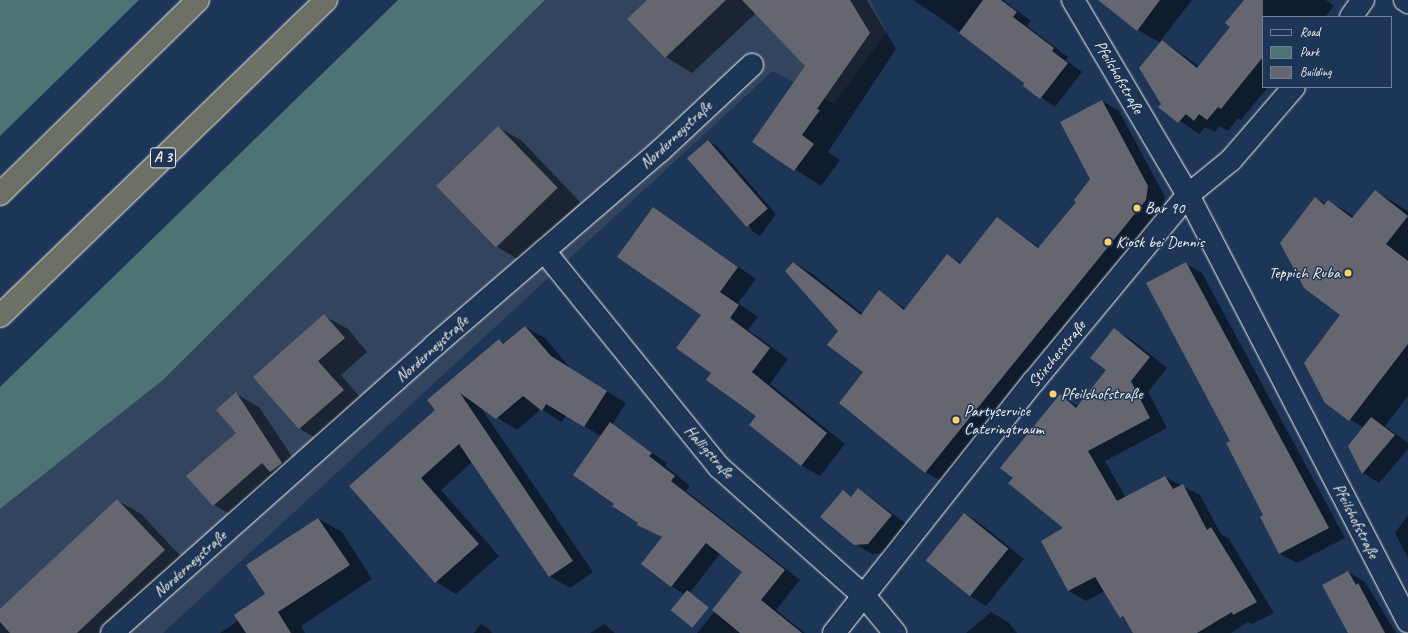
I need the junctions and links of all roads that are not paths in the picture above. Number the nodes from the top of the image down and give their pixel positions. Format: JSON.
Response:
{"nodes":[{"id":1,"x":198,"y":0,"type":"edge"},
{"id":2,"x":326,"y":0,"type":"edge"},
{"id":3,"x":1074,"y":0,"type":"edge"},
{"id":4,"x":1364,"y":0,"type":"edge"},
{"id":5,"x":1406,"y":0,"type":"edge"},
{"id":6,"x":1408,"y":2,"type":"edge"},
{"id":7,"x":1352,"y":16,"type":"edge"},
{"id":8,"x":752,"y":65,"type":"dead end"},
{"id":9,"x":1293,"y":88,"type":"edge"},
{"id":10,"x":0,"y":194,"type":"edge"},
{"id":11,"x":1188,"y":195,"type":"junction"},
{"id":12,"x":544,"y":251,"type":"junction"},
{"id":13,"x":0,"y":316,"type":"edge"},
{"id":14,"x":865,"y":597,"type":"junction"},
{"id":15,"x":1408,"y":622,"type":"edge"},
{"id":16,"x":112,"y":633,"type":"edge"},
{"id":17,"x":834,"y":633,"type":"edge"},
{"id":18,"x":895,"y":633,"type":"edge"}],
"edges":[{"from":1,"to":10,"type":"highway"},
{"from":2,"to":13,"type":"highway","number":"A 3"},
{"from":3,"to":11,"type":"street","name":"Pfeilshofstraße"},
{"from":4,"to":7,"type":"street"},
{"from":5,"to":6,"type":"street"},
{"from":8,"to":12,"type":"street","name":"Norderneystraße"},
{"from":9,"to":11,"type":"street","name":"Stixchesstraße"},
{"from":11,"to":14,"type":"street","name":"Stixchesstraße"},
{"from":11,"to":15,"type":"street","name":"Pfeilshofstraße"},
{"from":12,"to":14,"type":"street","name":"Halligstraße"},
{"from":12,"to":16,"type":"street","name":"Norderneystraße"},
{"from":14,"to":17,"type":"street","name":"Stixchesstraße"},
{"from":14,"to":18,"type":"street","name":"Halligstraße"}]}
